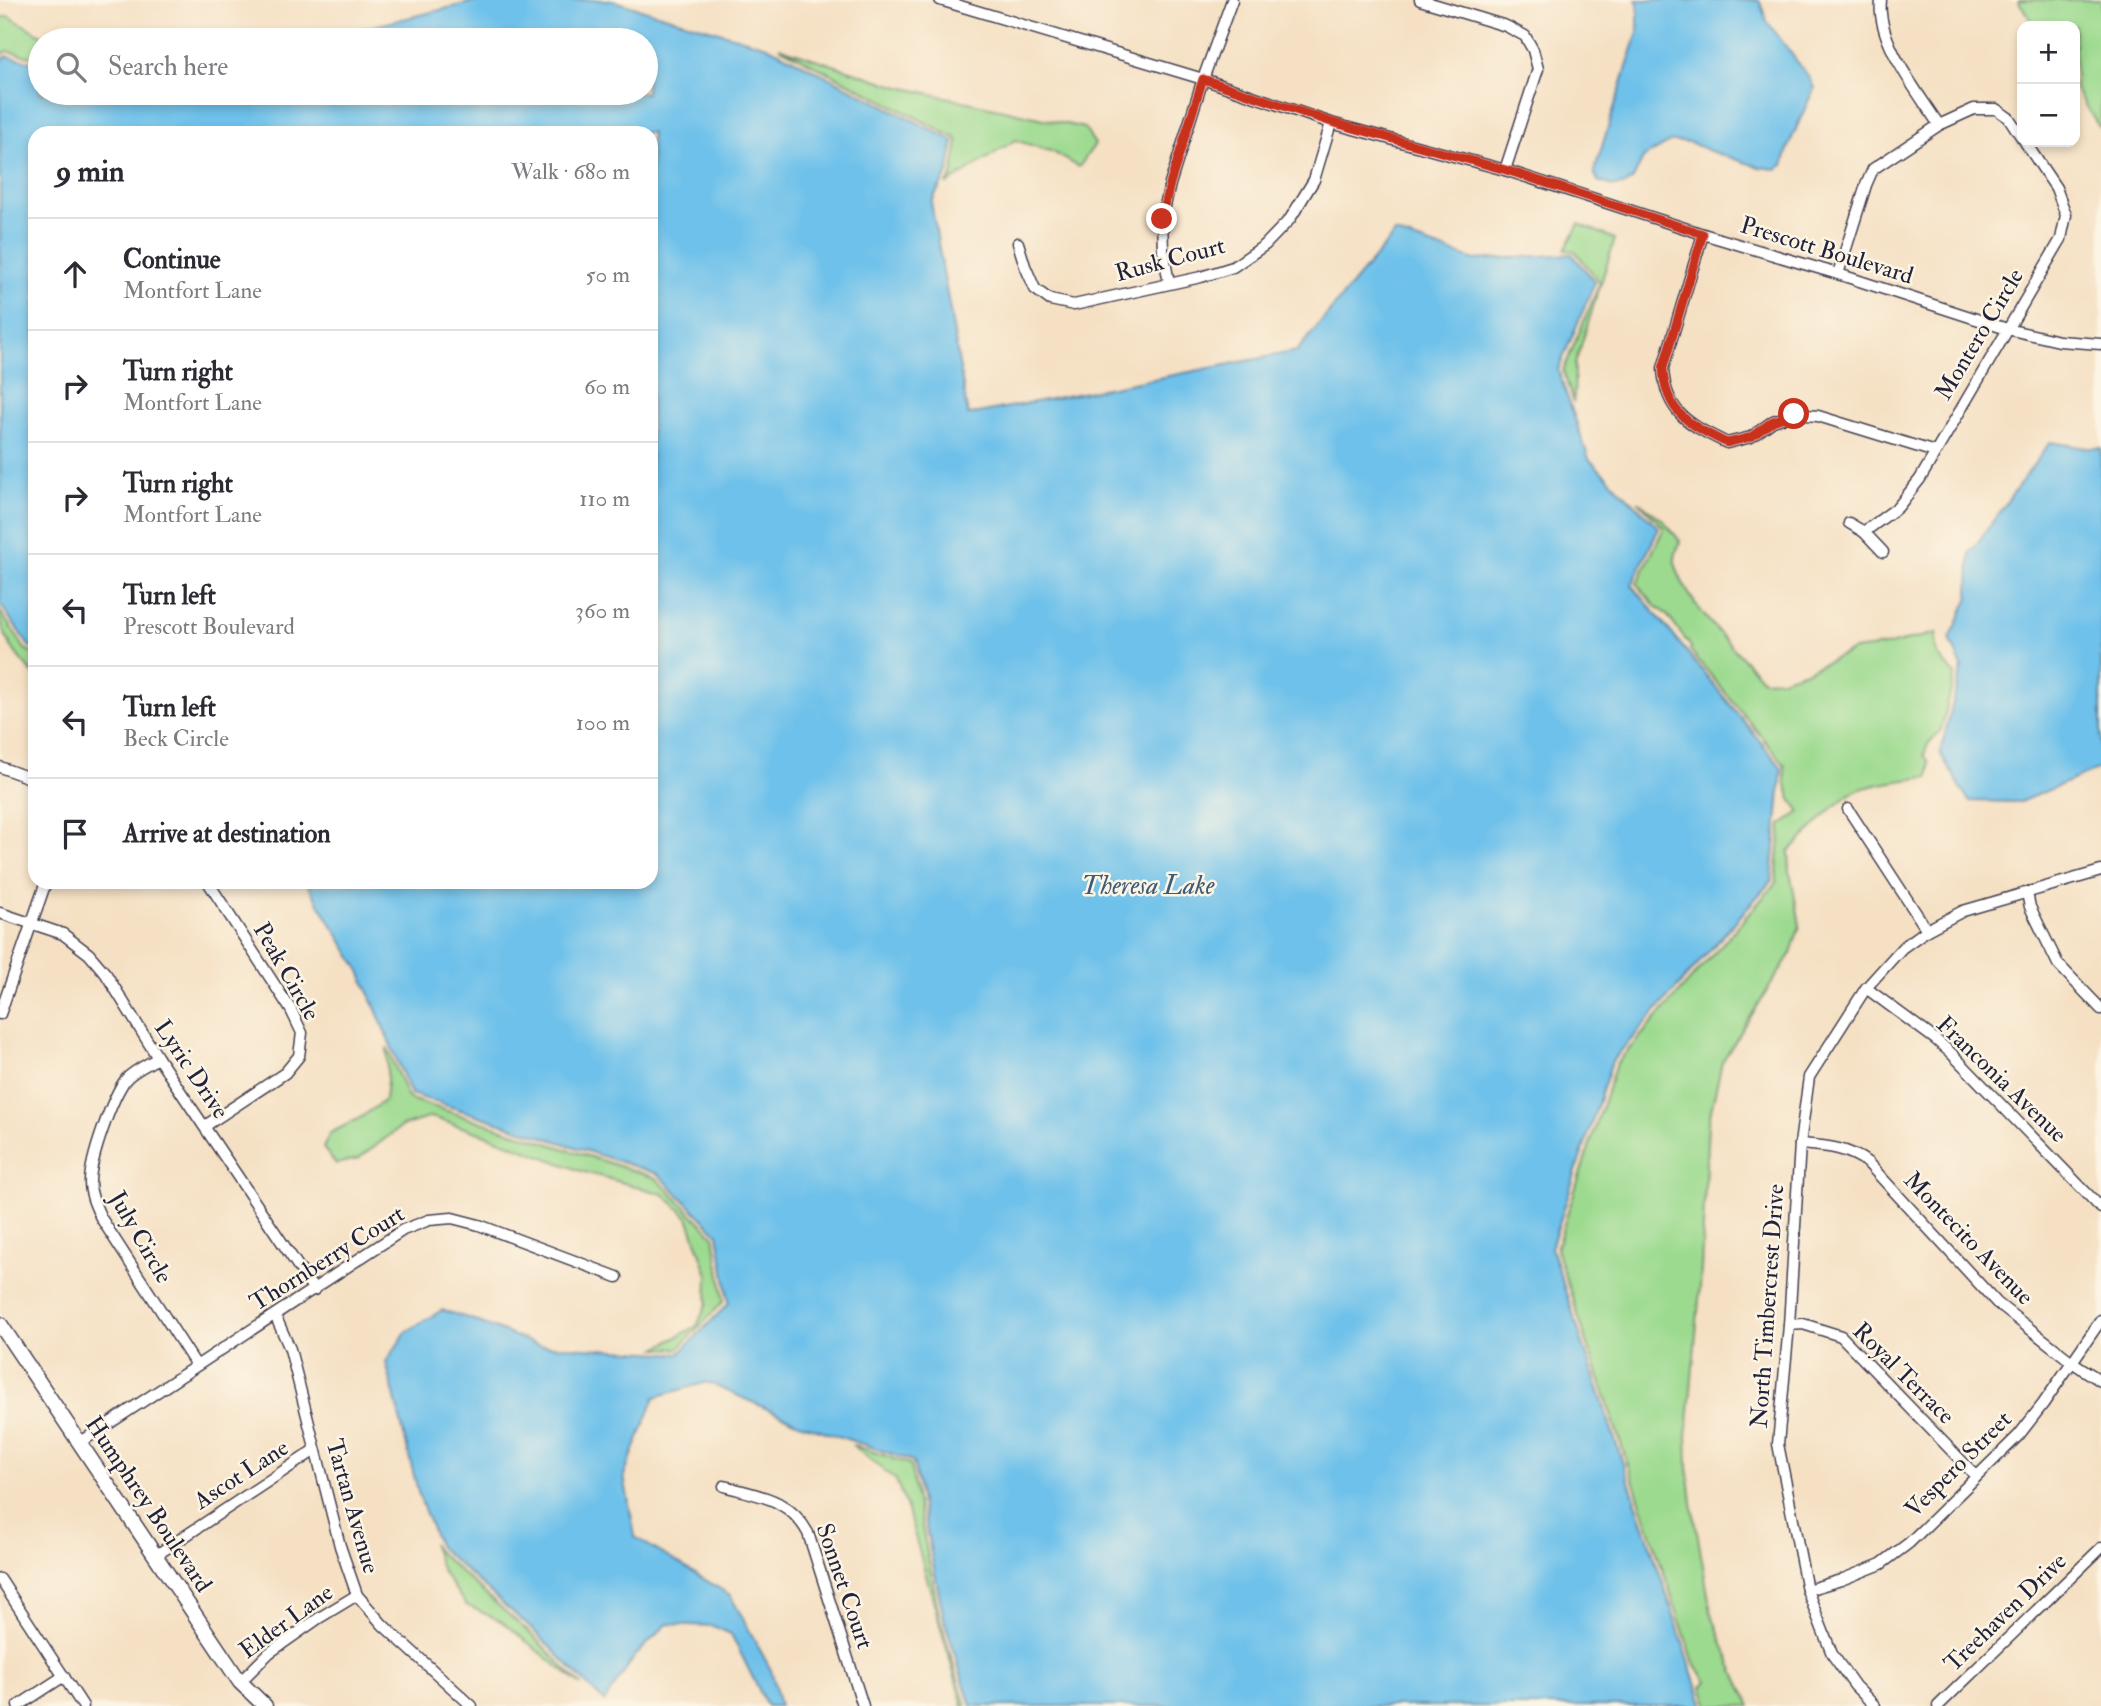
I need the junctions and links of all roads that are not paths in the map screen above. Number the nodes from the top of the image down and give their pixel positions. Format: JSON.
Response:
{"nodes":[{"id":1,"x":940,"y":0,"type":"edge"},
{"id":2,"x":1232,"y":0,"type":"edge"},
{"id":3,"x":1420,"y":0,"type":"edge"},
{"id":4,"x":1881,"y":0,"type":"edge"},
{"id":5,"x":1203,"y":79,"type":"junction"},
{"id":6,"x":1331,"y":122,"type":"junction"},
{"id":7,"x":1939,"y":125,"type":"junction"},
{"id":8,"x":2017,"y":131,"type":"edge"},
{"id":9,"x":2028,"y":147,"type":"edge"},
{"id":10,"x":1506,"y":170,"type":"junction"},
{"id":11,"x":1703,"y":234,"type":"junction"},
{"id":12,"x":1018,"y":243,"type":"dead end"},
{"id":13,"x":1838,"y":274,"type":"junction"},
{"id":14,"x":1170,"y":284,"type":"junction"},
{"id":15,"x":2007,"y":329,"type":"junction"},
{"id":16,"x":2101,"y":344,"type":"edge"},
{"id":17,"x":1935,"y":452,"type":"junction"},
{"id":18,"x":1849,"y":523,"type":"dead end"},
{"id":19,"x":1864,"y":532,"type":"junction"},
{"id":20,"x":1883,"y":552,"type":"dead end"},
{"id":21,"x":0,"y":767,"type":"edge"},
{"id":22,"x":28,"y":777,"type":"edge"},
{"id":23,"x":1849,"y":809,"type":"dead end"},
{"id":24,"x":2101,"y":871,"type":"edge"},
{"id":25,"x":44,"y":889,"type":"edge"},
{"id":26,"x":213,"y":889,"type":"edge"},
{"id":27,"x":2027,"y":893,"type":"junction"},
{"id":28,"x":0,"y":913,"type":"edge"},
{"id":29,"x":32,"y":924,"type":"junction"},
{"id":30,"x":1927,"y":930,"type":"junction"},
{"id":31,"x":1866,"y":988,"type":"junction"},
{"id":32,"x":2101,"y":1009,"type":"edge"},
{"id":33,"x":0,"y":1014,"type":"edge"},
{"id":34,"x":158,"y":1058,"type":"junction"},
{"id":35,"x":205,"y":1126,"type":"junction"},
{"id":36,"x":1800,"y":1144,"type":"junction"},
{"id":37,"x":2101,"y":1208,"type":"edge"},
{"id":38,"x":617,"y":1277,"type":"dead end"},
{"id":39,"x":314,"y":1290,"type":"junction"},
{"id":40,"x":275,"y":1315,"type":"junction"},
{"id":41,"x":2101,"y":1320,"type":"edge"},
{"id":42,"x":0,"y":1324,"type":"edge"},
{"id":43,"x":1789,"y":1325,"type":"junction"},
{"id":44,"x":2072,"y":1362,"type":"junction"},
{"id":45,"x":195,"y":1365,"type":"junction"},
{"id":46,"x":2101,"y":1381,"type":"edge"},
{"id":47,"x":81,"y":1442,"type":"junction"},
{"id":48,"x":315,"y":1450,"type":"junction"},
{"id":49,"x":1976,"y":1476,"type":"junction"},
{"id":50,"x":724,"y":1486,"type":"dead end"},
{"id":51,"x":2101,"y":1548,"type":"edge"},
{"id":52,"x":155,"y":1556,"type":"junction"},
{"id":53,"x":0,"y":1579,"type":"edge"},
{"id":54,"x":1807,"y":1590,"type":"junction"},
{"id":55,"x":357,"y":1595,"type":"junction"},
{"id":56,"x":64,"y":1676,"type":"junction"},
{"id":57,"x":240,"y":1682,"type":"junction"},
{"id":58,"x":18,"y":1706,"type":"edge"},
{"id":59,"x":83,"y":1706,"type":"edge"},
{"id":60,"x":265,"y":1706,"type":"edge"},
{"id":61,"x":472,"y":1706,"type":"edge"},
{"id":62,"x":863,"y":1706,"type":"edge"},
{"id":63,"x":1875,"y":1706,"type":"edge"},
{"id":64,"x":1938,"y":1706,"type":"edge"}],
"edges":[{"from":1,"to":5,"type":"street","name":"Prescott Boulevard"},
{"from":2,"to":5,"type":"street"},
{"from":3,"to":10,"type":"street"},
{"from":4,"to":7,"type":"street"},
{"from":5,"to":6,"type":"street","name":"Prescott Boulevard"},
{"from":5,"to":14,"type":"street"},
{"from":6,"to":10,"type":"street","name":"Prescott Boulevard"},
{"from":6,"to":14,"type":"street","name":"Rusk Court"},
{"from":7,"to":8,"type":"street","name":"Montero Circle"},
{"from":7,"to":13,"type":"street","name":"Montero Circle"},
{"from":9,"to":15,"type":"street","name":"Montero Circle"},
{"from":10,"to":11,"type":"street","name":"Prescott Boulevard"},
{"from":11,"to":13,"type":"street","name":"Prescott Boulevard"},
{"from":11,"to":17,"type":"street"},
{"from":12,"to":14,"type":"street","name":"Rusk Court"},
{"from":13,"to":15,"type":"street","name":"Prescott Boulevard"},
{"from":15,"to":16,"type":"street","name":"Prescott Boulevard"},
{"from":15,"to":17,"type":"street","name":"Montero Circle"},
{"from":17,"to":19,"type":"street","name":"Montero Circle"},
{"from":18,"to":19,"type":"street"},
{"from":19,"to":20,"type":"street"},
{"from":21,"to":22,"type":"street"},
{"from":23,"to":30,"type":"street"},
{"from":24,"to":27,"type":"street","name":"North Timbercrest Drive"},
{"from":25,"to":29,"type":"street"},
{"from":26,"to":35,"type":"street","name":"Peak Circle"},
{"from":27,"to":30,"type":"street","name":"North Timbercrest Drive"},
{"from":27,"to":32,"type":"street"},
{"from":28,"to":29,"type":"street","name":"Lyric Drive"},
{"from":29,"to":33,"type":"street"},
{"from":29,"to":34,"type":"street","name":"Lyric Drive"},
{"from":30,"to":31,"type":"street","name":"North Timbercrest Drive"},
{"from":31,"to":36,"type":"street","name":"North Timbercrest Drive"},
{"from":31,"to":37,"type":"street","name":"Franconia Avenue"},
{"from":34,"to":35,"type":"street","name":"Lyric Drive"},
{"from":34,"to":45,"type":"street","name":"July Circle"},
{"from":35,"to":39,"type":"street","name":"Lyric Drive"},
{"from":36,"to":43,"type":"street","name":"North Timbercrest Drive"},
{"from":36,"to":44,"type":"street","name":"Montecito Avenue"},
{"from":38,"to":39,"type":"street","name":"Thornberry Court"},
{"from":39,"to":40,"type":"street","name":"Thornberry Court"},
{"from":40,"to":45,"type":"street","name":"Thornberry Court"},
{"from":40,"to":48,"type":"street","name":"Tartan Avenue"},
{"from":41,"to":44,"type":"street","name":"Vespero Street"},
{"from":42,"to":47,"type":"street","name":"Humphrey Boulevard"},
{"from":43,"to":49,"type":"street","name":"Royal Terrace"},
{"from":43,"to":54,"type":"street","name":"North Timbercrest Drive"},
{"from":44,"to":46,"type":"street","name":"Montecito Avenue"},
{"from":44,"to":49,"type":"street","name":"Vespero Street"},
{"from":45,"to":47,"type":"street","name":"Thornberry Court"},
{"from":47,"to":52,"type":"street","name":"Humphrey Boulevard"},
{"from":48,"to":52,"type":"street","name":"Ascot Lane"},
{"from":48,"to":55,"type":"street","name":"Tartan Avenue"},
{"from":49,"to":54,"type":"street","name":"Vespero Street"},
{"from":50,"to":62,"type":"street","name":"Sonnet Court"},
{"from":51,"to":64,"type":"street","name":"Treehaven Drive"},
{"from":52,"to":57,"type":"street","name":"Humphrey Boulevard"},
{"from":53,"to":56,"type":"street"},
{"from":54,"to":63,"type":"street","name":"North Timbercrest Drive"},
{"from":55,"to":57,"type":"street","name":"Elder Lane"},
{"from":55,"to":61,"type":"street","name":"Tartan Avenue"},
{"from":56,"to":58,"type":"street"},
{"from":56,"to":59,"type":"street"},
{"from":57,"to":60,"type":"street","name":"Humphrey Boulevard"}]}
